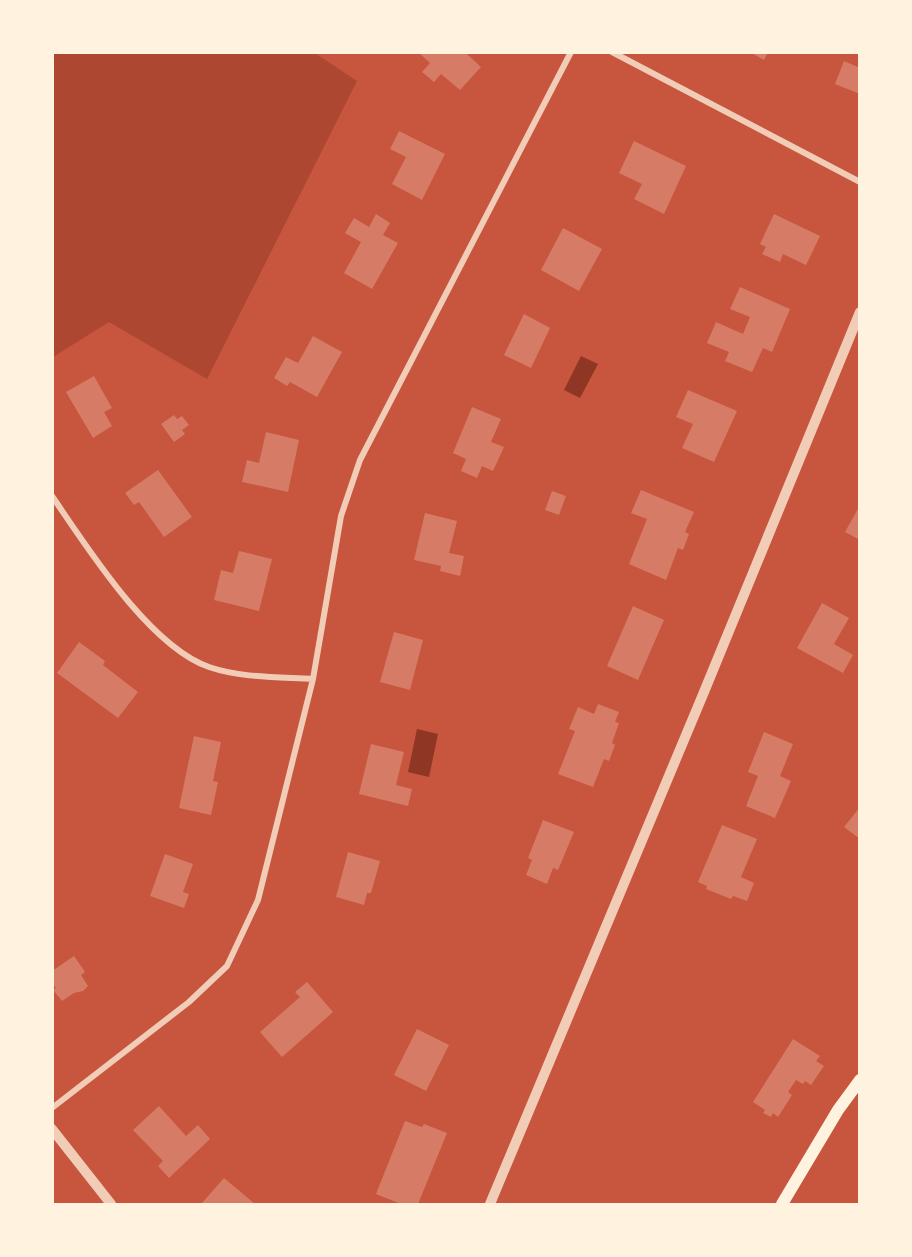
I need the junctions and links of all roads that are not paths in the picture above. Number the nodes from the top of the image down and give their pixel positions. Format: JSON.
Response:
{"nodes":[{"id":1,"x":571,"y":52,"type":"edge"},
{"id":2,"x":612,"y":52,"type":"edge"},
{"id":3,"x":860,"y":182,"type":"edge"},
{"id":4,"x":860,"y":312,"type":"edge"},
{"id":5,"x":52,"y":496,"type":"edge"},
{"id":6,"x":313,"y":679,"type":"junction"},
{"id":7,"x":860,"y":1080,"type":"edge"},
{"id":8,"x":52,"y":1108,"type":"edge"},
{"id":9,"x":52,"y":1129,"type":"edge"},
{"id":10,"x":111,"y":1204,"type":"edge"},
{"id":11,"x":490,"y":1204,"type":"edge"},
{"id":12,"x":782,"y":1204,"type":"edge"}],
"edges":[{"from":1,"to":6,"type":"street"},
{"from":2,"to":3,"type":"street"},
{"from":4,"to":11,"type":"street"},
{"from":5,"to":6,"type":"street"},
{"from":6,"to":8,"type":"street"},
{"from":7,"to":12,"type":"main road"},
{"from":9,"to":10,"type":"street"}]}
